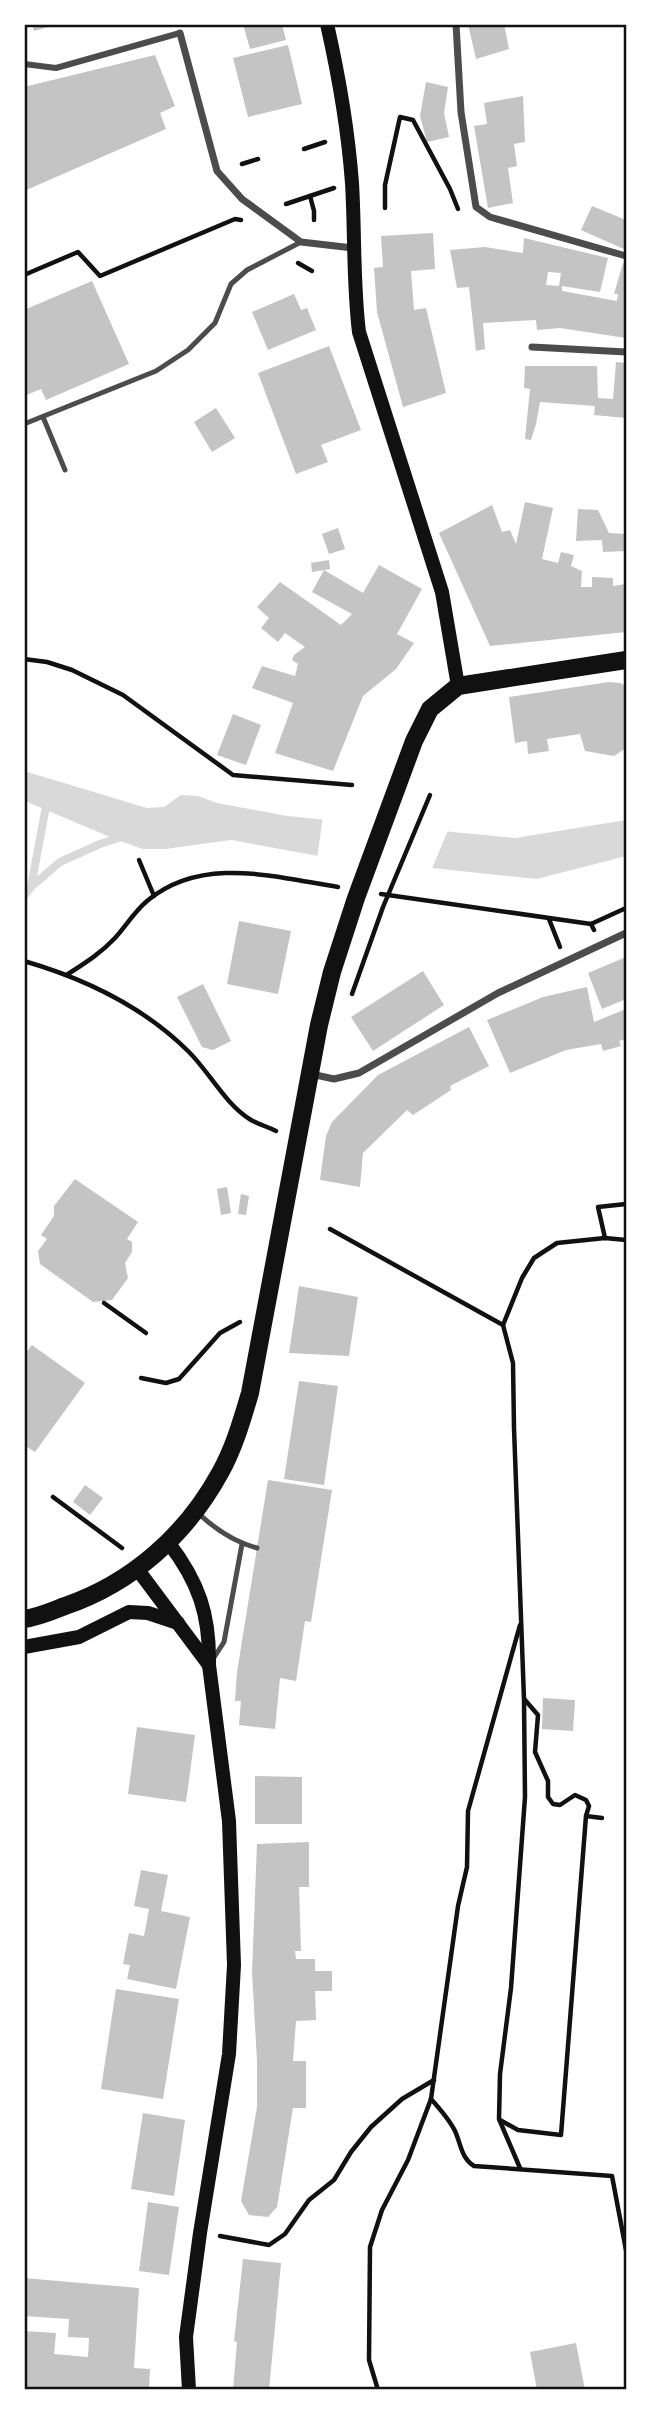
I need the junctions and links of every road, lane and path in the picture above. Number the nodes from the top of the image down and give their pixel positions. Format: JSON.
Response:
{"nodes":[{"id":1,"x":327,"y":24,"type":"edge"},
{"id":2,"x":456,"y":24,"type":"edge"},
{"id":3,"x":180,"y":33,"type":"joint"},
{"id":4,"x":24,"y":64,"type":"edge"},
{"id":5,"x":325,"y":142,"type":"dead end"},
{"id":6,"x":304,"y":149,"type":"dead end"},
{"id":7,"x":258,"y":159,"type":"dead end"},
{"id":8,"x":242,"y":164,"type":"dead end"},
{"id":9,"x":335,"y":188,"type":"dead end"},
{"id":10,"x":310,"y":196,"type":"junction"},
{"id":11,"x":453,"y":199,"type":"dead end"},
{"id":12,"x":286,"y":204,"type":"dead end"},
{"id":13,"x":385,"y":208,"type":"dead end"},
{"id":14,"x":244,"y":220,"type":"dead end"},
{"id":15,"x":314,"y":220,"type":"dead end"},
{"id":16,"x":301,"y":242,"type":"junction"},
{"id":17,"x":353,"y":248,"type":"junction"},
{"id":18,"x":282,"y":252,"type":"junction"},
{"id":19,"x":626,"y":256,"type":"edge"},
{"id":20,"x":312,"y":271,"type":"dead end"},
{"id":21,"x":24,"y":275,"type":"edge"},
{"id":22,"x":532,"y":347,"type":"dead end"},
{"id":23,"x":626,"y":352,"type":"edge"},
{"id":24,"x":43,"y":417,"type":"junction"},
{"id":25,"x":24,"y":424,"type":"edge"},
{"id":26,"x":65,"y":470,"type":"dead end"},
{"id":27,"x":24,"y":659,"type":"edge"},
{"id":28,"x":626,"y":660,"type":"edge"},
{"id":29,"x":457,"y":686,"type":"junction"},
{"id":30,"x":352,"y":785,"type":"dead end"},
{"id":31,"x":430,"y":795,"type":"dead end"},
{"id":32,"x":139,"y":860,"type":"dead end"},
{"id":33,"x":154,"y":896,"type":"dead end"},
{"id":34,"x":626,"y":908,"type":"edge"},
{"id":35,"x":549,"y":919,"type":"dead end"},
{"id":36,"x":591,"y":924,"type":"dead end"},
{"id":37,"x":626,"y":933,"type":"edge"},
{"id":38,"x":566,"y":960,"type":"junction"},
{"id":39,"x":24,"y":961,"type":"edge"},
{"id":40,"x":352,"y":995,"type":"dead end"},
{"id":41,"x":311,"y":1074,"type":"junction"},
{"id":42,"x":276,"y":1131,"type":"dead end"},
{"id":43,"x":626,"y":1204,"type":"edge"},
{"id":44,"x":330,"y":1229,"type":"dead end"},
{"id":45,"x":605,"y":1238,"type":"junction"},
{"id":46,"x":626,"y":1240,"type":"edge"},
{"id":47,"x":104,"y":1303,"type":"dead end"},
{"id":48,"x":240,"y":1322,"type":"dead end"},
{"id":49,"x":503,"y":1325,"type":"junction"},
{"id":50,"x":146,"y":1333,"type":"dead end"},
{"id":51,"x":141,"y":1378,"type":"dead end"},
{"id":52,"x":53,"y":1497,"type":"dead end"},
{"id":53,"x":195,"y":1511,"type":"junction"},
{"id":54,"x":168,"y":1542,"type":"junction"},
{"id":55,"x":242,"y":1544,"type":"junction"},
{"id":56,"x":122,"y":1548,"type":"dead end"},
{"id":57,"x":257,"y":1548,"type":"dead end"},
{"id":58,"x":138,"y":1570,"type":"junction"},
{"id":59,"x":24,"y":1619,"type":"edge"},
{"id":60,"x":521,"y":1621,"type":"junction"},
{"id":61,"x":178,"y":1623,"type":"junction"},
{"id":62,"x":24,"y":1647,"type":"edge"},
{"id":63,"x":209,"y":1665,"type":"junction"},
{"id":64,"x":524,"y":1699,"type":"junction"},
{"id":65,"x":586,"y":1816,"type":"junction"},
{"id":66,"x":602,"y":1818,"type":"dead end"},
{"id":67,"x":435,"y":2080,"type":"junction"},
{"id":68,"x":431,"y":2099,"type":"junction"},
{"id":69,"x":499,"y":2119,"type":"junction"},
{"id":70,"x":520,"y":2168,"type":"junction"},
{"id":71,"x":220,"y":2236,"type":"dead end"},
{"id":72,"x":626,"y":2250,"type":"edge"},
{"id":73,"x":189,"y":2389,"type":"edge"},
{"id":74,"x":378,"y":2389,"type":"edge"}],
"edges":[{"from":1,"to":17,"type":"main road"},
{"from":2,"to":19,"type":"street"},
{"from":3,"to":4,"type":"street"},
{"from":3,"to":16,"type":"street"},
{"from":5,"to":6,"type":"path"},
{"from":7,"to":8,"type":"path"},
{"from":9,"to":10,"type":"path"},
{"from":10,"to":12,"type":"path"},
{"from":10,"to":15,"type":"path"},
{"from":11,"to":13,"type":"path"},
{"from":14,"to":21,"type":"path"},
{"from":16,"to":17,"type":"street"},
{"from":16,"to":18,"type":"lane"},
{"from":17,"to":29,"type":"main road"},
{"from":18,"to":20,"type":"path"},
{"from":18,"to":24,"type":"lane"},
{"from":22,"to":23,"type":"street"},
{"from":24,"to":25,"type":"lane"},
{"from":24,"to":26,"type":"lane"},
{"from":27,"to":30,"type":"path"},
{"from":28,"to":29,"type":"main road"},
{"from":29,"to":41,"type":"main road"},
{"from":31,"to":40,"type":"path"},
{"from":32,"to":33,"type":"path"},
{"from":34,"to":36,"type":"path"},
{"from":35,"to":38,"type":"path"},
{"from":37,"to":38,"type":"street"},
{"from":38,"to":41,"type":"street"},
{"from":39,"to":42,"type":"path"},
{"from":41,"to":53,"type":"main road"},
{"from":43,"to":45,"type":"path"},
{"from":44,"to":49,"type":"path"},
{"from":45,"to":46,"type":"path"},
{"from":45,"to":49,"type":"path"},
{"from":47,"to":50,"type":"path"},
{"from":48,"to":51,"type":"path"},
{"from":49,"to":60,"type":"path"},
{"from":52,"to":56,"type":"path"},
{"from":53,"to":54,"type":"main road"},
{"from":53,"to":55,"type":"lane"},
{"from":54,"to":58,"type":"main road"},
{"from":54,"to":63,"type":"main road"},
{"from":55,"to":57,"type":"lane"},
{"from":55,"to":63,"type":"lane"},
{"from":58,"to":59,"type":"main road"},
{"from":58,"to":61,"type":"main road"},
{"from":60,"to":64,"type":"path"},
{"from":60,"to":67,"type":"path"},
{"from":61,"to":62,"type":"main road"},
{"from":61,"to":63,"type":"main road"},
{"from":63,"to":73,"type":"main road"},
{"from":64,"to":65,"type":"path"},
{"from":64,"to":69,"type":"path"},
{"from":65,"to":66,"type":"path"},
{"from":65,"to":69,"type":"path"},
{"from":67,"to":68,"type":"path"},
{"from":67,"to":71,"type":"path"},
{"from":68,"to":70,"type":"path"},
{"from":68,"to":74,"type":"path"},
{"from":69,"to":70,"type":"path"},
{"from":70,"to":72,"type":"path"}]}
